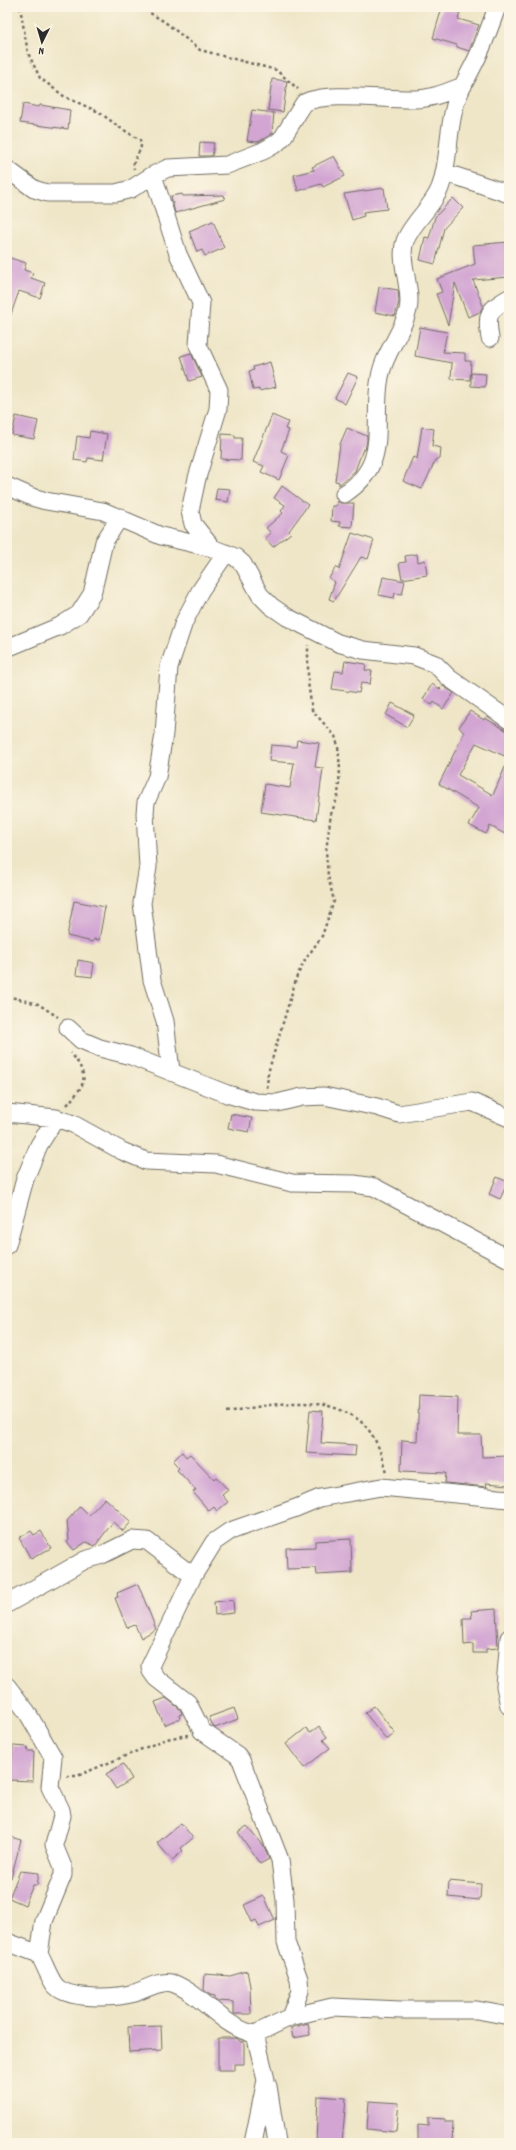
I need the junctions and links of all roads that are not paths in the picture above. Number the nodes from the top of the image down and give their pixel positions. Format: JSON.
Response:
{"nodes":[{"id":1,"x":497,"y":7,"type":"edge"},
{"id":2,"x":462,"y":86,"type":"junction"},
{"id":3,"x":7,"y":169,"type":"edge"},
{"id":4,"x":444,"y":172,"type":"junction"},
{"id":5,"x":147,"y":179,"type":"junction"},
{"id":6,"x":509,"y":194,"type":"edge"},
{"id":7,"x":509,"y":298,"type":"edge"},
{"id":8,"x":490,"y":338,"type":"dead end"},
{"id":9,"x":7,"y":486,"type":"edge"},
{"id":10,"x":344,"y":494,"type":"dead end"},
{"id":11,"x":120,"y":517,"type":"junction"},
{"id":12,"x":219,"y":551,"type":"junction"},
{"id":13,"x":7,"y":648,"type":"edge"},
{"id":14,"x":509,"y":720,"type":"edge"},
{"id":15,"x":68,"y":1028,"type":"road end"},
{"id":16,"x":171,"y":1071,"type":"junction"},
{"id":17,"x":7,"y":1113,"type":"edge"},
{"id":18,"x":56,"y":1118,"type":"junction"},
{"id":19,"x":509,"y":1118,"type":"edge"},
{"id":20,"x":7,"y":1245,"type":"edge"},
{"id":21,"x":509,"y":1259,"type":"edge"},
{"id":22,"x":509,"y":1498,"type":"edge"},
{"id":23,"x":193,"y":1576,"type":"junction"},
{"id":24,"x":7,"y":1604,"type":"edge"},
{"id":25,"x":509,"y":1638,"type":"edge"},
{"id":26,"x":7,"y":1686,"type":"edge"},
{"id":27,"x":509,"y":1706,"type":"edge"},
{"id":28,"x":7,"y":1942,"type":"edge"},
{"id":29,"x":40,"y":1954,"type":"junction"},
{"id":30,"x":509,"y":2016,"type":"edge"},
{"id":31,"x":290,"y":2017,"type":"junction"},
{"id":32,"x":255,"y":2034,"type":"junction"},
{"id":33,"x":266,"y":2080,"type":"junction"},
{"id":34,"x":253,"y":2143,"type":"edge"},
{"id":35,"x":277,"y":2143,"type":"edge"}],
"edges":[{"from":1,"to":2,"type":"street"},
{"from":2,"to":4,"type":"street"},
{"from":2,"to":5,"type":"street"},
{"from":3,"to":5,"type":"street"},
{"from":4,"to":6,"type":"street"},
{"from":4,"to":10,"type":"street"},
{"from":5,"to":12,"type":"street"},
{"from":7,"to":8,"type":"street"},
{"from":9,"to":11,"type":"street"},
{"from":11,"to":12,"type":"street"},
{"from":11,"to":13,"type":"street"},
{"from":12,"to":14,"type":"street"},
{"from":12,"to":16,"type":"street"},
{"from":15,"to":16,"type":"street"},
{"from":16,"to":19,"type":"street"},
{"from":17,"to":18,"type":"street"},
{"from":18,"to":20,"type":"street"},
{"from":18,"to":21,"type":"street"},
{"from":22,"to":23,"type":"street"},
{"from":23,"to":24,"type":"street"},
{"from":23,"to":31,"type":"street"},
{"from":25,"to":27,"type":"street"},
{"from":26,"to":29,"type":"street"},
{"from":28,"to":29,"type":"street"},
{"from":29,"to":32,"type":"street"},
{"from":30,"to":31,"type":"street"},
{"from":31,"to":32,"type":"street"},
{"from":32,"to":33,"type":"street"},
{"from":33,"to":34,"type":"street"},
{"from":33,"to":35,"type":"street"}]}
